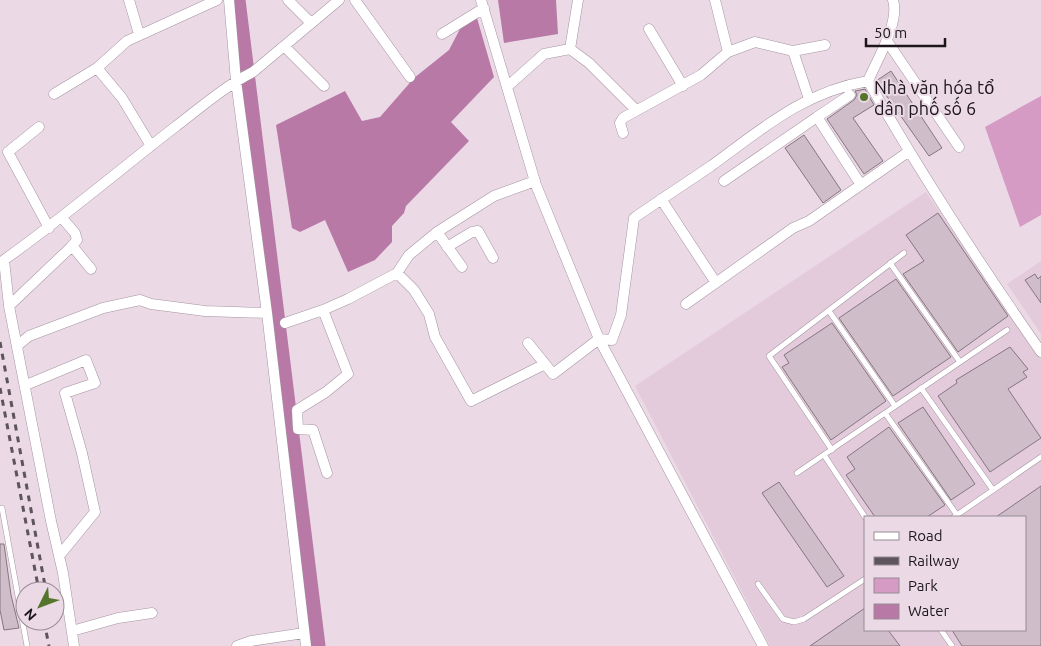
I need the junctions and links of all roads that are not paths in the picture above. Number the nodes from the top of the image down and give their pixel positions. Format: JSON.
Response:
{"nodes":[{"id":1,"x":129,"y":0,"type":"edge"},
{"id":2,"x":217,"y":0,"type":"edge"},
{"id":3,"x":229,"y":0,"type":"edge"},
{"id":4,"x":288,"y":0,"type":"edge"},
{"id":5,"x":339,"y":0,"type":"edge"},
{"id":6,"x":356,"y":0,"type":"edge"},
{"id":7,"x":578,"y":0,"type":"edge"},
{"id":8,"x":715,"y":0,"type":"edge"},
{"id":9,"x":894,"y":0,"type":"edge"},
{"id":10,"x":483,"y":4,"type":"edge"},
{"id":11,"x":310,"y":23,"type":"junction"},
{"id":12,"x":649,"y":29,"type":"dead end"},
{"id":13,"x":139,"y":34,"type":"junction"},
{"id":14,"x":442,"y":34,"type":"dead end"},
{"id":15,"x":887,"y":41,"type":"junction"},
{"id":16,"x":825,"y":45,"type":"dead end"},
{"id":17,"x":284,"y":46,"type":"junction"},
{"id":18,"x":570,"y":49,"type":"junction"},
{"id":19,"x":794,"y":51,"type":"junction"},
{"id":20,"x":728,"y":52,"type":"junction"},
{"id":21,"x":97,"y":68,"type":"junction"},
{"id":22,"x":410,"y":77,"type":"dead end"},
{"id":23,"x":237,"y":80,"type":"junction"},
{"id":24,"x":868,"y":81,"type":"junction"},
{"id":25,"x":324,"y":86,"type":"dead end"},
{"id":26,"x":508,"y":86,"type":"junction"},
{"id":27,"x":683,"y":86,"type":"junction"},
{"id":28,"x":54,"y":94,"type":"dead end"},
{"id":29,"x":850,"y":95,"type":"dead end"},
{"id":30,"x":809,"y":99,"type":"junction"},
{"id":31,"x":636,"y":110,"type":"junction"},
{"id":32,"x":817,"y":117,"type":"junction"},
{"id":33,"x":39,"y":127,"type":"dead end"},
{"id":34,"x":623,"y":133,"type":"dead end"},
{"id":35,"x":151,"y":146,"type":"junction"},
{"id":36,"x":960,"y":147,"type":"dead end"},
{"id":37,"x":908,"y":152,"type":"junction"},
{"id":38,"x":535,"y":181,"type":"junction"},
{"id":39,"x":724,"y":181,"type":"dead end"},
{"id":40,"x":861,"y":184,"type":"junction"},
{"id":41,"x":661,"y":200,"type":"junction"},
{"id":42,"x":62,"y":218,"type":"junction"},
{"id":43,"x":48,"y":228,"type":"junction"},
{"id":44,"x":437,"y":232,"type":"junction"},
{"id":45,"x":448,"y":246,"type":"junction"},
{"id":46,"x":70,"y":248,"type":"junction"},
{"id":47,"x":904,"y":253,"type":"dead end"},
{"id":48,"x":493,"y":258,"type":"dead end"},
{"id":49,"x":890,"y":263,"type":"junction"},
{"id":50,"x":462,"y":267,"type":"dead end"},
{"id":51,"x":91,"y":269,"type":"dead end"},
{"id":52,"x":397,"y":273,"type":"junction"},
{"id":53,"x":716,"y":284,"type":"junction"},
{"id":54,"x":686,"y":304,"type":"dead end"},
{"id":55,"x":9,"y":306,"type":"junction"},
{"id":56,"x":323,"y":310,"type":"junction"},
{"id":57,"x":829,"y":311,"type":"junction"},
{"id":58,"x":267,"y":313,"type":"junction"},
{"id":59,"x":285,"y":323,"type":"dead end"},
{"id":60,"x":1006,"y":330,"type":"dead end"},
{"id":61,"x":600,"y":339,"type":"junction"},
{"id":62,"x":528,"y":343,"type":"dead end"},
{"id":63,"x":17,"y":346,"type":"junction"},
{"id":64,"x":1041,"y":352,"type":"edge"},
{"id":65,"x":960,"y":362,"type":"junction"},
{"id":66,"x":545,"y":364,"type":"junction"},
{"id":67,"x":26,"y":385,"type":"junction"},
{"id":68,"x":921,"y":388,"type":"junction"},
{"id":69,"x":895,"y":406,"type":"junction"},
{"id":70,"x":885,"y":413,"type":"junction"},
{"id":71,"x":832,"y":450,"type":"junction"},
{"id":72,"x":824,"y":455,"type":"junction"},
{"id":73,"x":1041,"y":457,"type":"edge"},
{"id":74,"x":797,"y":473,"type":"dead end"},
{"id":75,"x":327,"y":474,"type":"dead end"},
{"id":76,"x":993,"y":490,"type":"junction"},
{"id":77,"x":2,"y":508,"type":"dead end"},
{"id":78,"x":865,"y":516,"type":"edge"},
{"id":79,"x":955,"y":516,"type":"edge"},
{"id":80,"x":59,"y":556,"type":"junction"},
{"id":81,"x":864,"y":580,"type":"edge"},
{"id":82,"x":758,"y":584,"type":"dead end"},
{"id":83,"x":152,"y":612,"type":"dead end"},
{"id":84,"x":72,"y":631,"type":"junction"},
{"id":85,"x":942,"y":631,"type":"edge"},
{"id":86,"x":304,"y":633,"type":"junction"},
{"id":87,"x":27,"y":646,"type":"edge"},
{"id":88,"x":74,"y":646,"type":"edge"},
{"id":89,"x":237,"y":646,"type":"edge"},
{"id":90,"x":306,"y":646,"type":"edge"},
{"id":91,"x":763,"y":646,"type":"edge"},
{"id":92,"x":952,"y":646,"type":"edge"}],
"edges":[{"from":1,"to":13,"type":"street"},
{"from":2,"to":13,"type":"street"},
{"from":3,"to":23,"type":"street"},
{"from":4,"to":11,"type":"street"},
{"from":5,"to":11,"type":"street"},
{"from":6,"to":22,"type":"street"},
{"from":7,"to":18,"type":"street"},
{"from":8,"to":20,"type":"street"},
{"from":9,"to":15,"type":"street"},
{"from":10,"to":14,"type":"street"},
{"from":10,"to":26,"type":"street"},
{"from":11,"to":17,"type":"street"},
{"from":12,"to":27,"type":"street"},
{"from":13,"to":21,"type":"street"},
{"from":15,"to":24,"type":"street"},
{"from":15,"to":36,"type":"street"},
{"from":16,"to":19,"type":"street"},
{"from":17,"to":23,"type":"street"},
{"from":17,"to":25,"type":"street"},
{"from":18,"to":26,"type":"street"},
{"from":18,"to":31,"type":"street"},
{"from":19,"to":20,"type":"street"},
{"from":19,"to":30,"type":"street"},
{"from":20,"to":27,"type":"street"},
{"from":21,"to":28,"type":"street"},
{"from":21,"to":35,"type":"street"},
{"from":23,"to":35,"type":"street"},
{"from":23,"to":58,"type":"street"},
{"from":24,"to":30,"type":"street"},
{"from":24,"to":37,"type":"street"},
{"from":26,"to":38,"type":"street"},
{"from":27,"to":31,"type":"street"},
{"from":29,"to":32,"type":"street"},
{"from":30,"to":41,"type":"street"},
{"from":31,"to":34,"type":"street"},
{"from":32,"to":39,"type":"street"},
{"from":32,"to":40,"type":"street"},
{"from":33,"to":43,"type":"street"},
{"from":35,"to":42,"type":"street"},
{"from":37,"to":40,"type":"street"},
{"from":37,"to":64,"type":"street"},
{"from":38,"to":44,"type":"street"},
{"from":38,"to":61,"type":"street"},
{"from":40,"to":53,"type":"street"},
{"from":41,"to":53,"type":"street"},
{"from":41,"to":61,"type":"street"},
{"from":42,"to":43,"type":"street"},
{"from":42,"to":46,"type":"street"},
{"from":43,"to":55,"type":"street"},
{"from":44,"to":45,"type":"street"},
{"from":44,"to":52,"type":"street"},
{"from":45,"to":48,"type":"street"},
{"from":45,"to":50,"type":"street"},
{"from":46,"to":51,"type":"street"},
{"from":46,"to":55,"type":"street"},
{"from":47,"to":49,"type":"lane"},
{"from":49,"to":57,"type":"lane"},
{"from":49,"to":65,"type":"lane"},
{"from":52,"to":56,"type":"street"},
{"from":52,"to":66,"type":"street"},
{"from":53,"to":54,"type":"street"},
{"from":55,"to":63,"type":"street"},
{"from":56,"to":59,"type":"street"},
{"from":56,"to":75,"type":"street"},
{"from":57,"to":69,"type":"lane"},
{"from":57,"to":71,"type":"lane"},
{"from":58,"to":63,"type":"street"},
{"from":58,"to":86,"type":"street"},
{"from":60,"to":65,"type":"lane"},
{"from":61,"to":66,"type":"street"},
{"from":61,"to":91,"type":"street"},
{"from":62,"to":66,"type":"street"},
{"from":63,"to":67,"type":"street"},
{"from":65,"to":68,"type":"lane"},
{"from":67,"to":80,"type":"street"},
{"from":67,"to":80,"type":"street"},
{"from":68,"to":69,"type":"lane"},
{"from":68,"to":76,"type":"lane"},
{"from":69,"to":70,"type":"lane"},
{"from":70,"to":71,"type":"lane"},
{"from":70,"to":79,"type":"lane"},
{"from":71,"to":72,"type":"lane"},
{"from":72,"to":74,"type":"lane"},
{"from":72,"to":78,"type":"lane"},
{"from":73,"to":76,"type":"lane"},
{"from":76,"to":79,"type":"lane"},
{"from":77,"to":87,"type":"lane"},
{"from":80,"to":84,"type":"street"},
{"from":81,"to":82,"type":"lane"},
{"from":83,"to":84,"type":"street"},
{"from":84,"to":88,"type":"street"},
{"from":85,"to":92,"type":"lane"},
{"from":86,"to":89,"type":"street"},
{"from":86,"to":90,"type":"street"}]}
